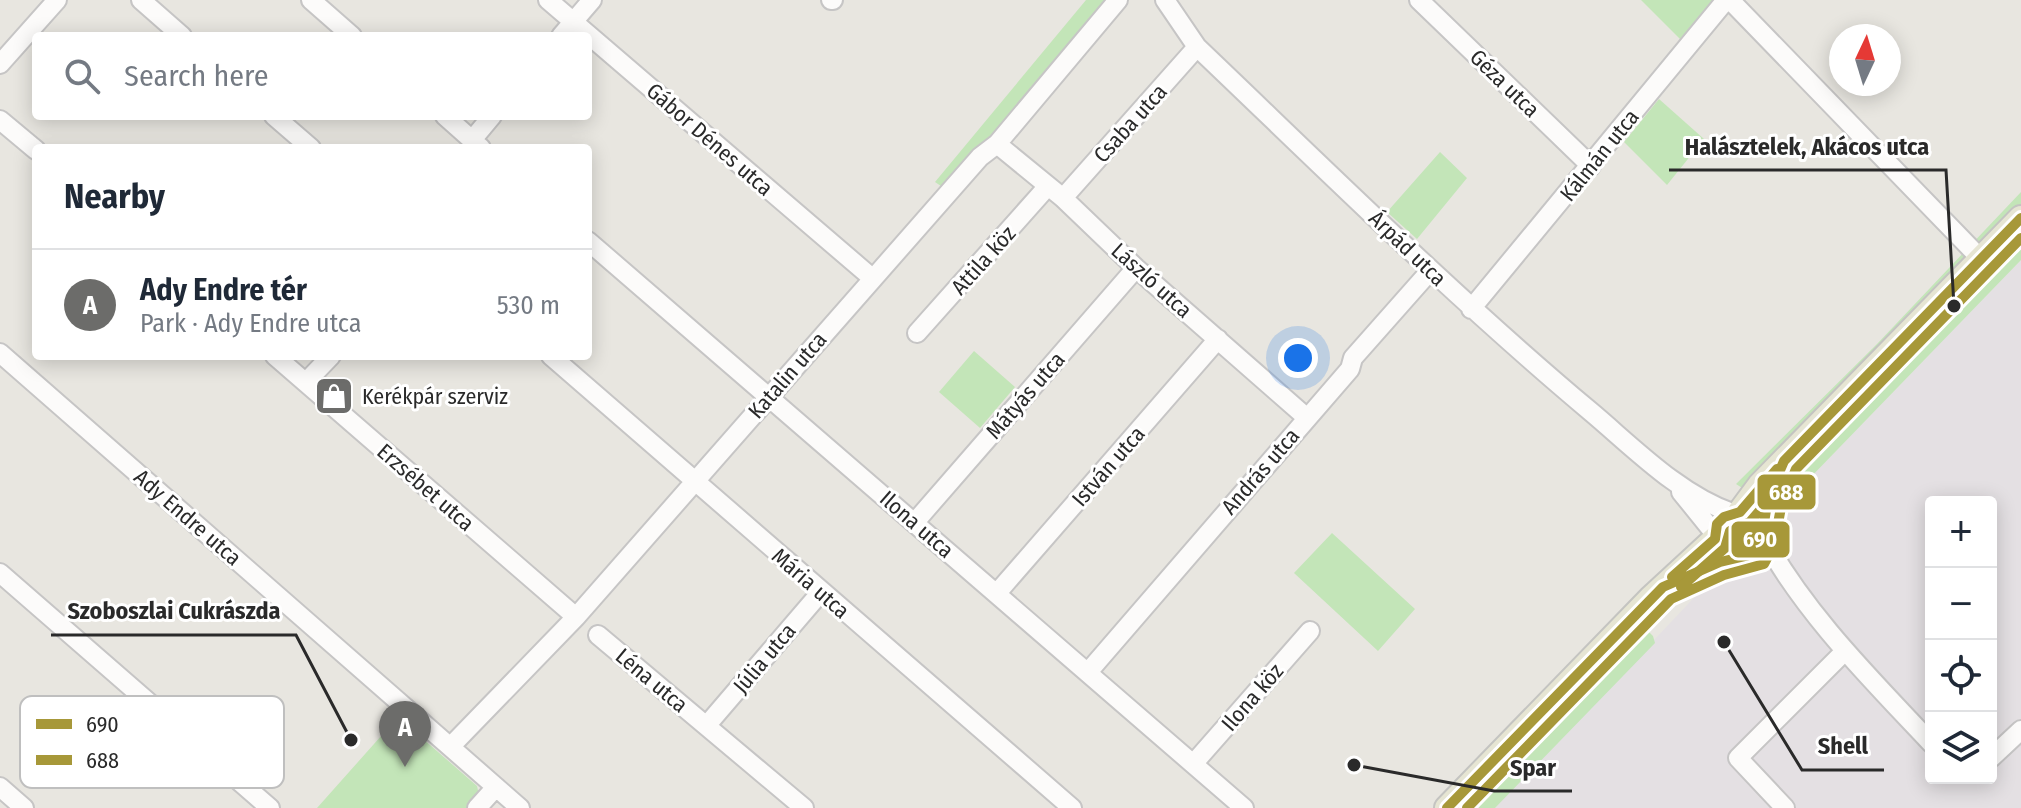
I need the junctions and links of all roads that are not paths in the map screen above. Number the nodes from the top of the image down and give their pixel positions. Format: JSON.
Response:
{"nodes":[{"id":1,"x":57,"y":0,"type":"edge"},
{"id":2,"x":141,"y":0,"type":"edge"},
{"id":3,"x":311,"y":0,"type":"edge"},
{"id":4,"x":548,"y":0,"type":"edge"},
{"id":5,"x":592,"y":0,"type":"edge"},
{"id":6,"x":1118,"y":0,"type":"edge"},
{"id":7,"x":1165,"y":0,"type":"edge"},
{"id":8,"x":1419,"y":0,"type":"edge"},
{"id":9,"x":1728,"y":0,"type":"edge"},
{"id":10,"x":567,"y":29,"type":"edge"},
{"id":11,"x":177,"y":32,"type":"edge"},
{"id":12,"x":347,"y":32,"type":"edge"},
{"id":13,"x":1197,"y":47,"type":"junction"},
{"id":14,"x":592,"y":49,"type":"edge"},
{"id":15,"x":0,"y":64,"type":"edge"},
{"id":16,"x":0,"y":120,"type":"edge"},
{"id":17,"x":279,"y":120,"type":"edge"},
{"id":18,"x":450,"y":120,"type":"edge"},
{"id":19,"x":490,"y":120,"type":"edge"},
{"id":20,"x":306,"y":144,"type":"edge"},
{"id":21,"x":477,"y":144,"type":"edge"},
{"id":22,"x":997,"y":144,"type":"junction"},
{"id":23,"x":32,"y":147,"type":"edge"},
{"id":24,"x":1591,"y":166,"type":"junction"},
{"id":25,"x":1056,"y":192,"type":"junction"},
{"id":26,"x":2021,"y":218,"type":"edge"},
{"id":27,"x":592,"y":244,"type":"edge"},
{"id":28,"x":1981,"y":259,"type":"junction"},
{"id":29,"x":1136,"y":268,"type":"junction"},
{"id":30,"x":1430,"y":271,"type":"junction"},
{"id":31,"x":871,"y":277,"type":"junction"},
{"id":32,"x":1471,"y":309,"type":"junction"},
{"id":33,"x":917,"y":333,"type":"dead end"},
{"id":34,"x":1218,"y":339,"type":"junction"},
{"id":35,"x":0,"y":353,"type":"edge"},
{"id":36,"x":280,"y":360,"type":"edge"},
{"id":37,"x":327,"y":360,"type":"edge"},
{"id":38,"x":556,"y":360,"type":"edge"},
{"id":39,"x":306,"y":382,"type":"junction"},
{"id":40,"x":768,"y":397,"type":"junction"},
{"id":41,"x":1306,"y":417,"type":"junction"},
{"id":42,"x":1784,"y":461,"type":"junction"},
{"id":43,"x":1670,"y":477,"type":"junction"},
{"id":44,"x":695,"y":482,"type":"junction"},
{"id":45,"x":1736,"y":512,"type":"junction"},
{"id":46,"x":915,"y":522,"type":"junction"},
{"id":47,"x":1761,"y":531,"type":"junction"},
{"id":48,"x":1715,"y":536,"type":"junction"},
{"id":49,"x":1741,"y":558,"type":"junction"},
{"id":50,"x":0,"y":573,"type":"edge"},
{"id":51,"x":1787,"y":578,"type":"junction"},
{"id":52,"x":1663,"y":587,"type":"junction"},
{"id":53,"x":821,"y":592,"type":"junction"},
{"id":54,"x":997,"y":593,"type":"junction"},
{"id":55,"x":576,"y":617,"type":"junction"},
{"id":56,"x":1310,"y":631,"type":"dead end"},
{"id":57,"x":598,"y":635,"type":"dead end"},
{"id":58,"x":1845,"y":651,"type":"junction"},
{"id":59,"x":1089,"y":671,"type":"junction"},
{"id":60,"x":141,"y":696,"type":"edge"},
{"id":61,"x":707,"y":725,"type":"junction"},
{"id":62,"x":2021,"y":730,"type":"edge"},
{"id":63,"x":1925,"y":737,"type":"edge"},
{"id":64,"x":452,"y":745,"type":"junction"},
{"id":65,"x":1997,"y":752,"type":"edge"},
{"id":66,"x":1194,"y":763,"type":"junction"},
{"id":67,"x":0,"y":787,"type":"edge"},
{"id":68,"x":496,"y":787,"type":"junction"},
{"id":69,"x":247,"y":788,"type":"edge"},
{"id":70,"x":24,"y":808,"type":"edge"},
{"id":71,"x":270,"y":808,"type":"edge"},
{"id":72,"x":477,"y":808,"type":"edge"},
{"id":73,"x":520,"y":808,"type":"edge"},
{"id":74,"x":804,"y":808,"type":"edge"},
{"id":75,"x":1072,"y":808,"type":"edge"},
{"id":76,"x":1244,"y":808,"type":"edge"},
{"id":77,"x":1447,"y":808,"type":"edge"},
{"id":78,"x":1785,"y":808,"type":"edge"}],
"edges":[{"from":1,"to":15,"type":"street"},
{"from":2,"to":11,"type":"street"},
{"from":3,"to":12,"type":"street"},
{"from":4,"to":10,"type":"street","name":"Gábor Dénes utca"},
{"from":5,"to":10,"type":"street"},
{"from":6,"to":22,"type":"street","name":"Katalin utca"},
{"from":7,"to":13,"type":"street","name":"Árpád utca"},
{"from":8,"to":24,"type":"street","name":"Géza utca"},
{"from":9,"to":24,"type":"street","name":"Kálmán utca"},
{"from":9,"to":28,"type":"street"},
{"from":13,"to":25,"type":"street","name":"Csaba utca"},
{"from":13,"to":30,"type":"street","name":"Árpád utca"},
{"from":14,"to":31,"type":"street","name":"Gábor Dénes utca"},
{"from":16,"to":23,"type":"street"},
{"from":17,"to":20,"type":"street"},
{"from":18,"to":21,"type":"street"},
{"from":19,"to":21,"type":"street"},
{"from":22,"to":25,"type":"street","name":"László utca"},
{"from":22,"to":31,"type":"street","name":"Katalin utca"},
{"from":24,"to":32,"type":"street","name":"Kálmán utca"},
{"from":25,"to":29,"type":"street","name":"László utca"},
{"from":25,"to":33,"type":"street","name":"Attila köz"},
{"from":26,"to":28,"type":"main road"},
{"from":27,"to":40,"type":"street","name":"Ilona utca"},
{"from":28,"to":42,"type":"main road"},
{"from":29,"to":34,"type":"street","name":"László utca"},
{"from":29,"to":46,"type":"street","name":"Mátyás utca"},
{"from":30,"to":32,"type":"street","name":"Árpád utca"},
{"from":30,"to":41,"type":"street","name":"András utca"},
{"from":31,"to":40,"type":"street","name":"Katalin utca"},
{"from":32,"to":43,"type":"street","name":"Árpád utca"},
{"from":34,"to":41,"type":"street","name":"László utca"},
{"from":34,"to":54,"type":"street","name":"István utca"},
{"from":35,"to":64,"type":"street","name":"Ady Endre utca"},
{"from":36,"to":39,"type":"street","name":"Erzsébet utca"},
{"from":37,"to":39,"type":"street"},
{"from":38,"to":44,"type":"street","name":"Mária utca"},
{"from":39,"to":55,"type":"street","name":"Erzsébet utca"},
{"from":40,"to":44,"type":"street","name":"Katalin utca"},
{"from":40,"to":46,"type":"street","name":"Ilona utca"},
{"from":41,"to":59,"type":"street","name":"András utca"},
{"from":42,"to":45,"type":"main road"},
{"from":42,"to":47,"type":"main road"},
{"from":43,"to":45,"type":"street","name":"Árpád utca"},
{"from":43,"to":48,"type":"street","name":"Árpád utca"},
{"from":44,"to":53,"type":"street","name":"Mária utca"},
{"from":44,"to":55,"type":"street","name":"Katalin utca"},
{"from":45,"to":47,"type":"main road"},
{"from":45,"to":48,"type":"main road"},
{"from":46,"to":54,"type":"street","name":"Ilona utca"},
{"from":47,"to":49,"type":"main road"},
{"from":47,"to":51,"type":"street"},
{"from":48,"to":49,"type":"main road"},
{"from":48,"to":52,"type":"main road"},
{"from":49,"to":51,"type":"street"},
{"from":49,"to":52,"type":"main road"},
{"from":50,"to":60,"type":"street"},
{"from":51,"to":58,"type":"street"},
{"from":52,"to":77,"type":"main road"},
{"from":53,"to":61,"type":"street","name":"Júlia utca"},
{"from":53,"to":75,"type":"street","name":"Mária utca"},
{"from":54,"to":59,"type":"street","name":"Ilona utca"},
{"from":55,"to":64,"type":"street","name":"Katalin utca"},
{"from":56,"to":66,"type":"street","name":"Ilona köz"},
{"from":57,"to":61,"type":"street","name":"Léna utca"},
{"from":58,"to":63,"type":"street"},
{"from":58,"to":78,"type":"street"},
{"from":59,"to":66,"type":"street","name":"Ilona utca"},
{"from":61,"to":74,"type":"street","name":"Léna utca"},
{"from":62,"to":65,"type":"street"},
{"from":64,"to":68,"type":"street","name":"Ady Endre utca"},
{"from":66,"to":76,"type":"street","name":"Ilona utca"},
{"from":67,"to":70,"type":"street"},
{"from":68,"to":72,"type":"street"},
{"from":68,"to":73,"type":"street","name":"Ady Endre utca"},
{"from":69,"to":71,"type":"street"}]}
